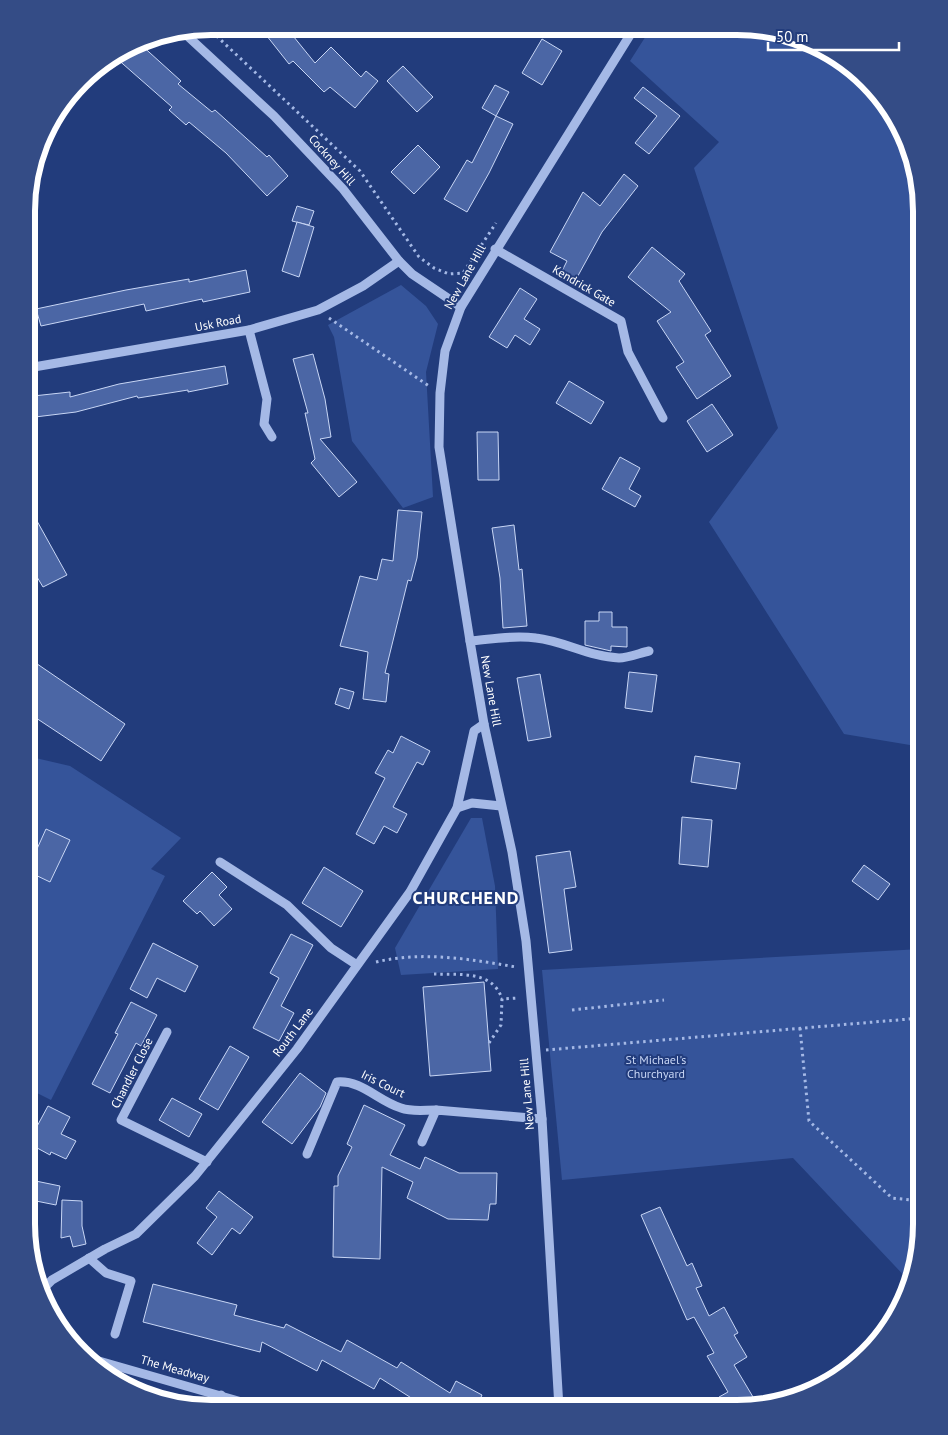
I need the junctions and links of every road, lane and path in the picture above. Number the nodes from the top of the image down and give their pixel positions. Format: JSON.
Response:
{"nodes":[{"id":1,"x":216,"y":35,"type":"edge"},
{"id":2,"x":631,"y":35,"type":"edge"},
{"id":3,"x":188,"y":37,"type":"edge"},
{"id":4,"x":498,"y":220,"type":"dead end"},
{"id":5,"x":495,"y":249,"type":"junction"},
{"id":6,"x":399,"y":260,"type":"junction"},
{"id":7,"x":461,"y":307,"type":"junction"},
{"id":8,"x":318,"y":310,"type":"junction"},
{"id":9,"x":249,"y":330,"type":"junction"},
{"id":10,"x":35,"y":367,"type":"edge"},
{"id":11,"x":440,"y":393,"type":"junction"},
{"id":12,"x":663,"y":418,"type":"dead end"},
{"id":13,"x":272,"y":437,"type":"dead end"},
{"id":14,"x":470,"y":641,"type":"junction"},
{"id":15,"x":649,"y":651,"type":"dead end"},
{"id":16,"x":484,"y":724,"type":"junction"},
{"id":17,"x":501,"y":806,"type":"junction"},
{"id":18,"x":457,"y":808,"type":"junction"},
{"id":19,"x":220,"y":862,"type":"dead end"},
{"id":20,"x":356,"y":966,"type":"junction"},
{"id":21,"x":529,"y":970,"type":"junction"},
{"id":22,"x":434,"y":974,"type":"dead end"},
{"id":23,"x":502,"y":998,"type":"junction"},
{"id":24,"x":532,"y":998,"type":"junction"},
{"id":25,"x":664,"y":1000,"type":"dead end"},
{"id":26,"x":572,"y":1010,"type":"dead end"},
{"id":27,"x":913,"y":1019,"type":"edge"},
{"id":28,"x":800,"y":1028,"type":"junction"},
{"id":29,"x":167,"y":1032,"type":"dead end"},
{"id":30,"x":489,"y":1043,"type":"dead end"},
{"id":31,"x":536,"y":1051,"type":"junction"},
{"id":32,"x":436,"y":1110,"type":"junction"},
{"id":33,"x":542,"y":1119,"type":"junction"},
{"id":34,"x":422,"y":1142,"type":"dead end"},
{"id":35,"x":308,"y":1154,"type":"dead end"},
{"id":36,"x":207,"y":1162,"type":"junction"},
{"id":37,"x":913,"y":1200,"type":"edge"},
{"id":38,"x":88,"y":1258,"type":"junction"},
{"id":39,"x":46,"y":1286,"type":"edge"},
{"id":40,"x":115,"y":1334,"type":"dead end"},
{"id":41,"x":101,"y":1362,"type":"edge"},
{"id":42,"x":221,"y":1395,"type":"junction"},
{"id":43,"x":220,"y":1400,"type":"edge"},
{"id":44,"x":237,"y":1400,"type":"edge"},
{"id":45,"x":559,"y":1400,"type":"edge"}],
"edges":[{"from":1,"to":4,"type":"path"},
{"from":2,"to":5,"type":"street","name":"New Lane Hill"},
{"from":3,"to":6,"type":"street","name":"Cockney Hill"},
{"from":5,"to":7,"type":"street","name":"New Lane Hill"},
{"from":5,"to":12,"type":"street","name":"Kendrick Gate"},
{"from":6,"to":7,"type":"street","name":"Cockney Hill"},
{"from":6,"to":8,"type":"street","name":"Usk Road"},
{"from":7,"to":11,"type":"street","name":"New Lane Hill"},
{"from":8,"to":9,"type":"street","name":"Usk Road"},
{"from":8,"to":11,"type":"path"},
{"from":9,"to":10,"type":"street","name":"Usk Road"},
{"from":9,"to":13,"type":"street"},
{"from":11,"to":14,"type":"street","name":"New Lane Hill"},
{"from":14,"to":15,"type":"street"},
{"from":14,"to":16,"type":"street","name":"New Lane Hill"},
{"from":16,"to":17,"type":"street","name":"New Lane Hill"},
{"from":16,"to":18,"type":"street","name":"Routh Lane"},
{"from":17,"to":18,"type":"street"},
{"from":17,"to":21,"type":"street","name":"New Lane Hill"},
{"from":18,"to":20,"type":"street","name":"Routh Lane"},
{"from":19,"to":20,"type":"street"},
{"from":20,"to":21,"type":"path"},
{"from":20,"to":36,"type":"street","name":"Routh Lane"},
{"from":21,"to":24,"type":"street","name":"New Lane Hill"},
{"from":22,"to":23,"type":"path"},
{"from":23,"to":24,"type":"path"},
{"from":23,"to":30,"type":"path"},
{"from":24,"to":31,"type":"street","name":"New Lane Hill"},
{"from":25,"to":26,"type":"path"},
{"from":27,"to":28,"type":"path"},
{"from":28,"to":31,"type":"path"},
{"from":28,"to":37,"type":"path"},
{"from":29,"to":36,"type":"street","name":"Chandler Close"},
{"from":31,"to":33,"type":"street","name":"New Lane Hill"},
{"from":32,"to":33,"type":"street","name":"Iris Court"},
{"from":32,"to":34,"type":"street"},
{"from":32,"to":35,"type":"street","name":"Iris Court"},
{"from":33,"to":45,"type":"street","name":"New Lane Hill"},
{"from":36,"to":38,"type":"street","name":"Routh Lane"},
{"from":38,"to":39,"type":"street","name":"Routh Lane"},
{"from":38,"to":40,"type":"street"},
{"from":41,"to":42,"type":"street","name":"The Meadway"},
{"from":42,"to":43,"type":"street"},
{"from":42,"to":44,"type":"street","name":"The Meadway"}]}
